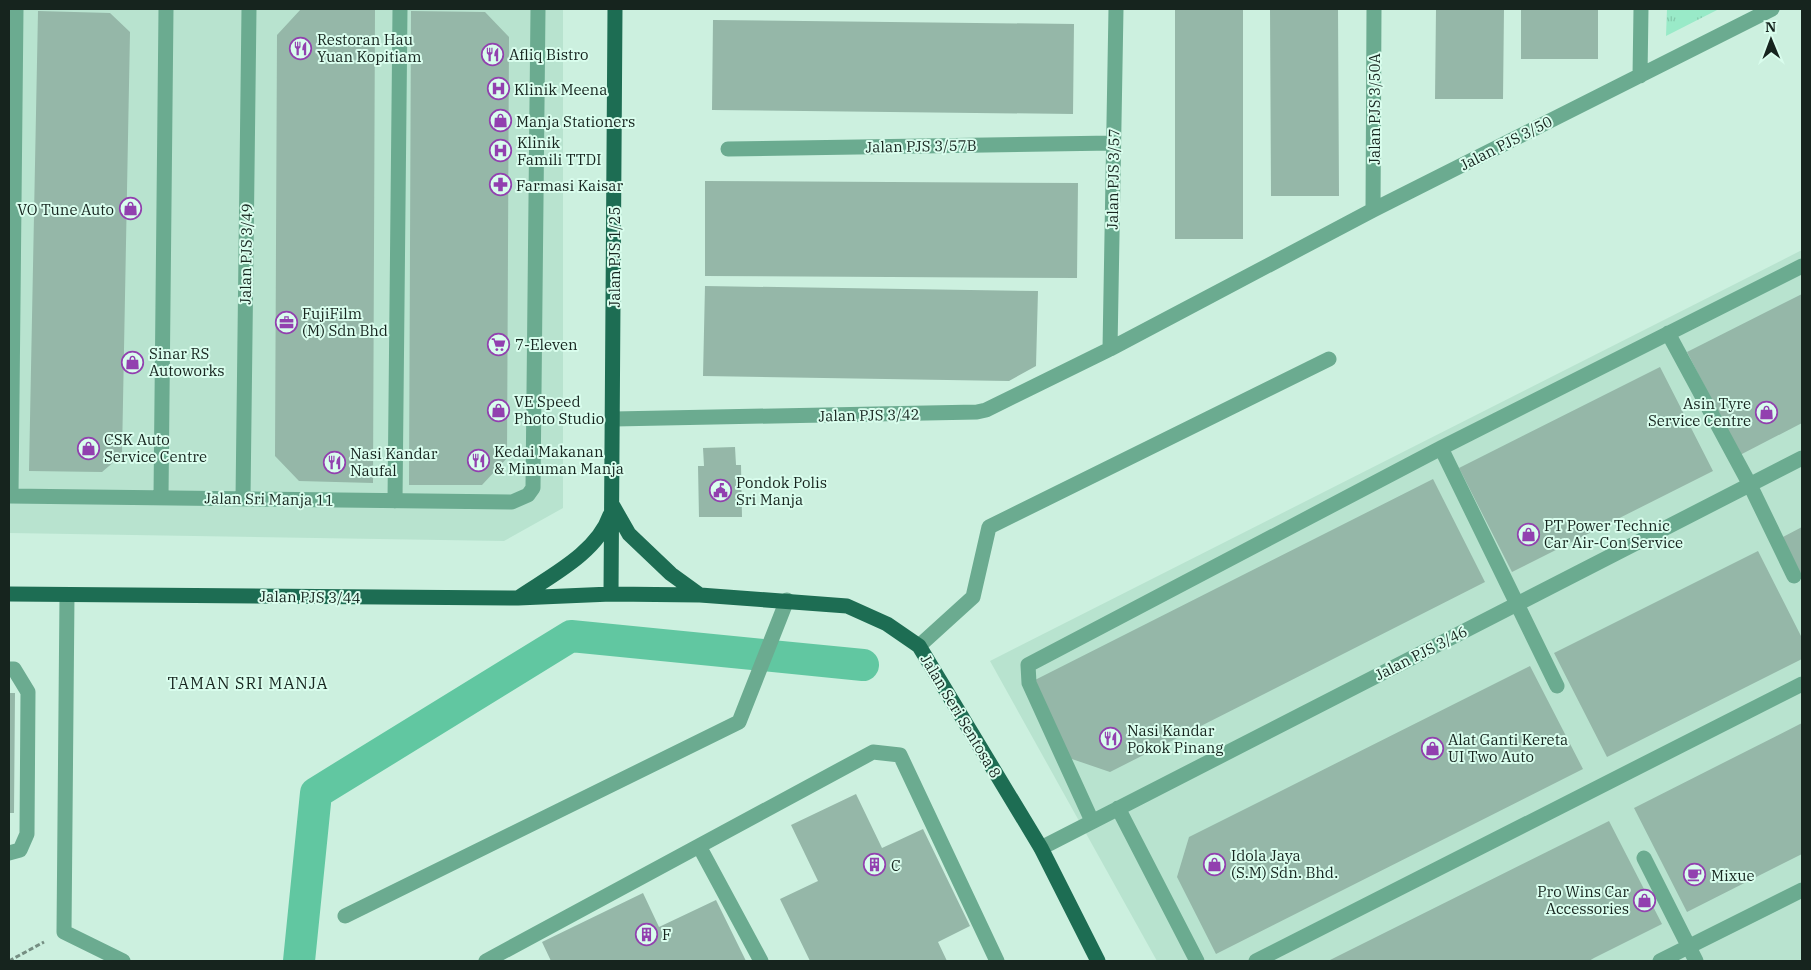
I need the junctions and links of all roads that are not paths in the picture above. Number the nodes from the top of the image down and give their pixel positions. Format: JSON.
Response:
{"nodes":[{"id":1,"x":16,"y":9,"type":"edge"},
{"id":2,"x":166,"y":9,"type":"edge"},
{"id":3,"x":249,"y":9,"type":"edge"},
{"id":4,"x":400,"y":9,"type":"edge"},
{"id":5,"x":538,"y":9,"type":"edge"},
{"id":6,"x":615,"y":9,"type":"edge"},
{"id":7,"x":1116,"y":9,"type":"edge"},
{"id":8,"x":1374,"y":9,"type":"edge"},
{"id":9,"x":1641,"y":9,"type":"edge"},
{"id":10,"x":1772,"y":9,"type":"edge"},
{"id":11,"x":1640,"y":76,"type":"junction"},
{"id":12,"x":1114,"y":143,"type":"junction"},
{"id":13,"x":728,"y":149,"type":"dead end"},
{"id":14,"x":1374,"y":210,"type":"junction"},
{"id":15,"x":1802,"y":266,"type":"edge"},
{"id":16,"x":1242,"y":281,"type":"joint"},
{"id":17,"x":1668,"y":333,"type":"junction"},
{"id":18,"x":1110,"y":350,"type":"junction"},
{"id":19,"x":1329,"y":359,"type":"dead end"},
{"id":20,"x":614,"y":419,"type":"junction"},
{"id":21,"x":1441,"y":448,"type":"junction"},
{"id":22,"x":1802,"y":458,"type":"edge"},
{"id":23,"x":1750,"y":485,"type":"junction"},
{"id":24,"x":10,"y":496,"type":"edge"},
{"id":25,"x":161,"y":497,"type":"junction"},
{"id":26,"x":243,"y":498,"type":"junction"},
{"id":27,"x":395,"y":501,"type":"junction"},
{"id":28,"x":613,"y":506,"type":"junction"},
{"id":29,"x":1794,"y":576,"type":"dead end"},
{"id":30,"x":9,"y":594,"type":"edge"},
{"id":31,"x":611,"y":594,"type":"junction"},
{"id":32,"x":67,"y":595,"type":"junction"},
{"id":33,"x":700,"y":595,"type":"junction"},
{"id":34,"x":518,"y":598,"type":"junction"},
{"id":35,"x":787,"y":600,"type":"junction"},
{"id":36,"x":1517,"y":604,"type":"junction"},
{"id":37,"x":919,"y":646,"type":"junction"},
{"id":38,"x":9,"y":669,"type":"edge"},
{"id":39,"x":1802,"y":684,"type":"edge"},
{"id":40,"x":1558,"y":686,"type":"dead end"},
{"id":41,"x":1118,"y":808,"type":"junction"},
{"id":42,"x":1092,"y":821,"type":"junction"},
{"id":43,"x":699,"y":846,"type":"junction"},
{"id":44,"x":1040,"y":848,"type":"junction"},
{"id":45,"x":9,"y":853,"type":"edge"},
{"id":46,"x":1644,"y":858,"type":"dead end"},
{"id":47,"x":1802,"y":890,"type":"edge"},
{"id":48,"x":345,"y":916,"type":"dead end"},
{"id":49,"x":1689,"y":947,"type":"junction"},
{"id":50,"x":123,"y":961,"type":"edge"},
{"id":51,"x":486,"y":961,"type":"edge"},
{"id":52,"x":760,"y":961,"type":"edge"},
{"id":53,"x":997,"y":961,"type":"edge"},
{"id":54,"x":1098,"y":961,"type":"edge"},
{"id":55,"x":1197,"y":961,"type":"edge"},
{"id":56,"x":1256,"y":961,"type":"edge"},
{"id":57,"x":1660,"y":961,"type":"edge"},
{"id":58,"x":1696,"y":961,"type":"edge"}],
"edges":[{"from":1,"to":24,"type":"street"},
{"from":2,"to":25,"type":"street"},
{"from":3,"to":26,"type":"street","name":"Jalan PJS 3/49"},
{"from":4,"to":27,"type":"street"},
{"from":5,"to":27,"type":"street","name":"Jalan Sri Manja 11"},
{"from":6,"to":20,"type":"main road","name":"Jalan PJS 1/25"},
{"from":7,"to":12,"type":"street","name":"Jalan PJS 3/57"},
{"from":8,"to":14,"type":"street","name":"Jalan PJS 3/50A"},
{"from":9,"to":11,"type":"street"},
{"from":10,"to":11,"type":"street","name":"Jalan PJS 3/50"},
{"from":11,"to":14,"type":"street","name":"Jalan PJS 3/50"},
{"from":12,"to":13,"type":"street","name":"Jalan PJS 3/57B"},
{"from":12,"to":18,"type":"street","name":"Jalan PJS 3/57"},
{"from":14,"to":16,"type":"street","name":"Jalan PJS 3/50"},
{"from":15,"to":17,"type":"street"},
{"from":16,"to":18,"type":"street","name":"Jalan PJS 3/42"},
{"from":17,"to":21,"type":"street"},
{"from":17,"to":23,"type":"street"},
{"from":18,"to":20,"type":"street","name":"Jalan PJS 3/42"},
{"from":19,"to":37,"type":"street"},
{"from":20,"to":28,"type":"main road","name":"Jalan PJS 1/25"},
{"from":21,"to":36,"type":"street"},
{"from":21,"to":42,"type":"street"},
{"from":22,"to":23,"type":"street","name":"Jalan PJS 3/46"},
{"from":23,"to":29,"type":"street"},
{"from":23,"to":36,"type":"street","name":"Jalan PJS 3/46"},
{"from":24,"to":25,"type":"street","name":"Jalan Sri Manja 11"},
{"from":25,"to":26,"type":"street","name":"Jalan Sri Manja 11"},
{"from":26,"to":27,"type":"street","name":"Jalan Sri Manja 11"},
{"from":28,"to":31,"type":"main road","name":"Jalan PJS 1/25"},
{"from":28,"to":33,"type":"main road"},
{"from":28,"to":34,"type":"main road"},
{"from":30,"to":32,"type":"main road","name":"Jalan PJS 3/44"},
{"from":31,"to":33,"type":"main road","name":"Jalan PJS 3/44"},
{"from":31,"to":34,"type":"main road","name":"Jalan PJS 3/44"},
{"from":32,"to":34,"type":"main road","name":"Jalan PJS 3/44"},
{"from":32,"to":50,"type":"street"},
{"from":33,"to":35,"type":"main road","name":"Jalan Seri Sentosa 8"},
{"from":35,"to":37,"type":"main road","name":"Jalan Seri Sentosa 8"},
{"from":35,"to":48,"type":"street"},
{"from":36,"to":40,"type":"street"},
{"from":36,"to":41,"type":"street","name":"Jalan PJS 3/46"},
{"from":37,"to":44,"type":"main road","name":"Jalan Seri Sentosa 8"},
{"from":38,"to":45,"type":"street"},
{"from":39,"to":56,"type":"street"},
{"from":41,"to":42,"type":"street","name":"Jalan PJS 3/46"},
{"from":41,"to":55,"type":"street"},
{"from":42,"to":44,"type":"street","name":"Jalan PJS 3/46"},
{"from":43,"to":51,"type":"street"},
{"from":43,"to":52,"type":"street"},
{"from":43,"to":53,"type":"street"},
{"from":44,"to":54,"type":"main road","name":"Jalan Seri Sentosa 8"},
{"from":46,"to":49,"type":"street"},
{"from":47,"to":49,"type":"street"},
{"from":49,"to":57,"type":"street"},
{"from":49,"to":58,"type":"street"}]}
